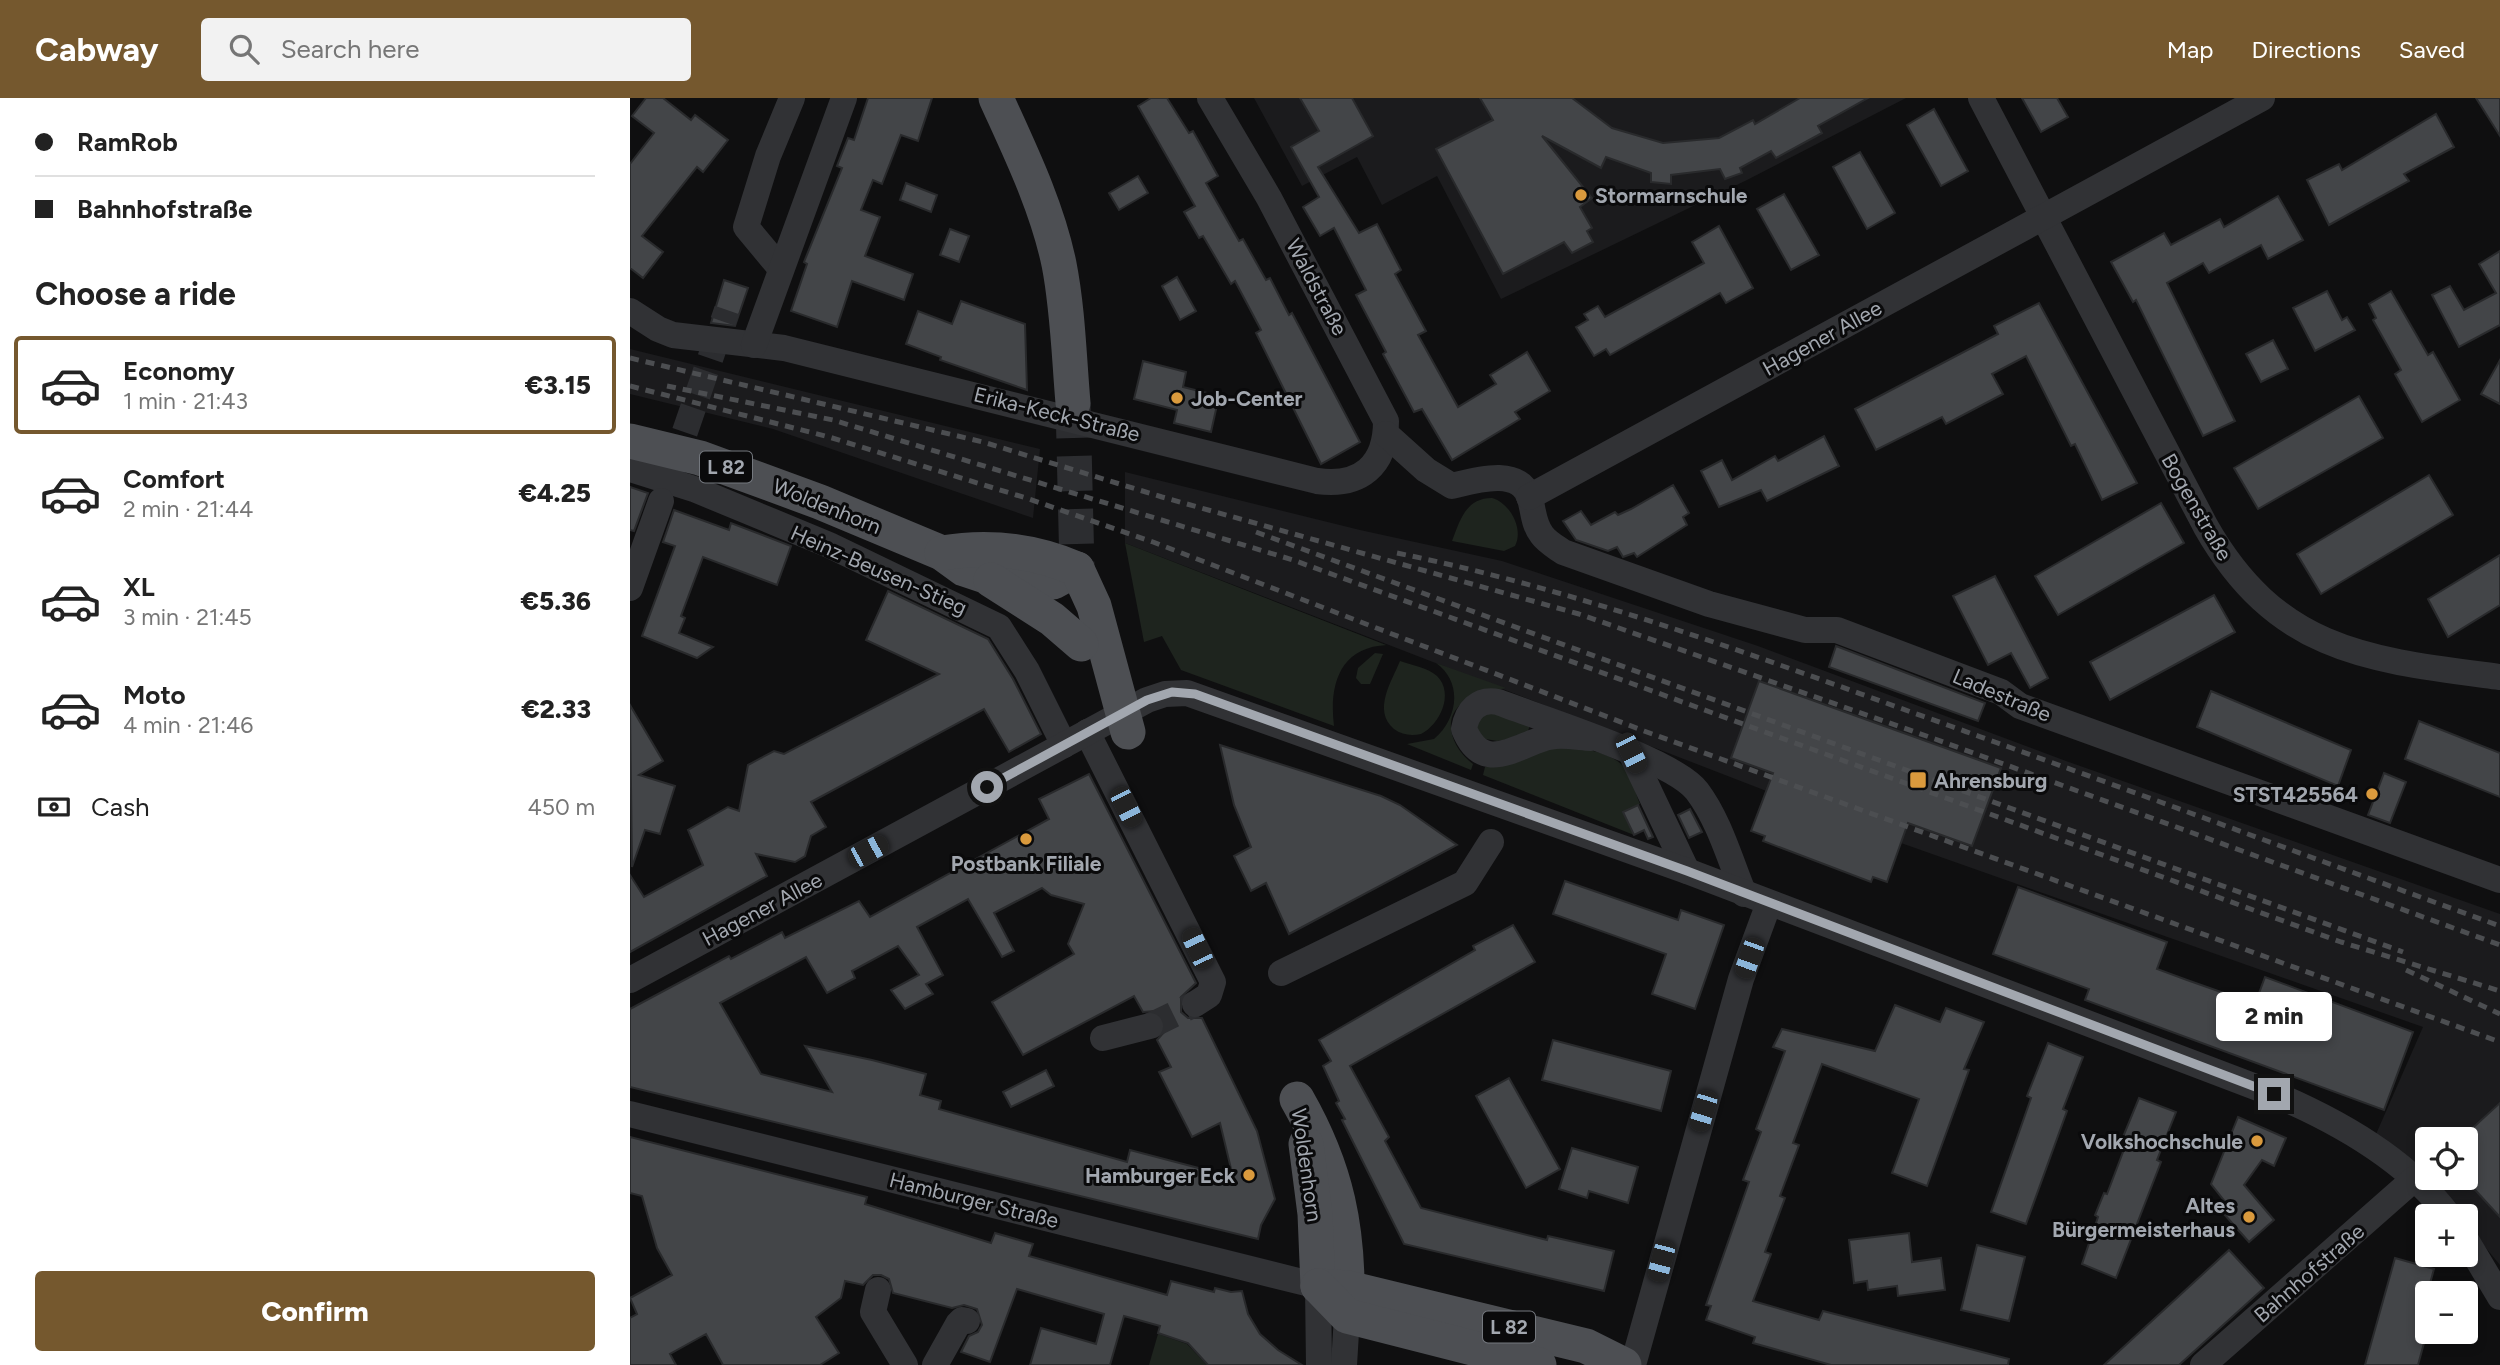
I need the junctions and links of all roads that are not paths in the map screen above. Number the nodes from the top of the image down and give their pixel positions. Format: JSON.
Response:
{"nodes":[{"id":1,"x":792,"y":98,"type":"edge"},
{"id":2,"x":844,"y":98,"type":"edge"},
{"id":3,"x":996,"y":98,"type":"edge"},
{"id":4,"x":1210,"y":98,"type":"edge"},
{"id":5,"x":1981,"y":98,"type":"edge"},
{"id":6,"x":2262,"y":98,"type":"edge"},
{"id":7,"x":2043,"y":218,"type":"junction"},
{"id":8,"x":781,"y":269,"type":"junction"},
{"id":9,"x":630,"y":311,"type":"edge"},
{"id":10,"x":754,"y":345,"type":"junction"},
{"id":11,"x":1058,"y":407,"type":"junction"},
{"id":12,"x":1386,"y":435,"type":"junction"},
{"id":13,"x":630,"y":442,"type":"edge"},
{"id":14,"x":659,"y":488,"type":"edge"},
{"id":15,"x":1530,"y":496,"type":"junction"},
{"id":16,"x":942,"y":552,"type":"junction"},
{"id":17,"x":1077,"y":569,"type":"junction"},
{"id":18,"x":985,"y":576,"type":"junction"},
{"id":19,"x":630,"y":587,"type":"edge"},
{"id":20,"x":1081,"y":644,"type":"junction"},
{"id":21,"x":2500,"y":677,"type":"edge"},
{"id":22,"x":1084,"y":734,"type":"junction"},
{"id":23,"x":1591,"y":738,"type":"dead end"},
{"id":24,"x":1631,"y":753,"type":"junction"},
{"id":25,"x":1656,"y":763,"type":"junction"},
{"id":26,"x":1491,"y":842,"type":"dead end"},
{"id":27,"x":1698,"y":876,"type":"junction"},
{"id":28,"x":2500,"y":880,"type":"edge"},
{"id":29,"x":1744,"y":894,"type":"junction"},
{"id":30,"x":1769,"y":903,"type":"junction"},
{"id":31,"x":1281,"y":973,"type":"dead end"},
{"id":32,"x":630,"y":980,"type":"edge"},
{"id":33,"x":1195,"y":1003,"type":"tunnel mouth"},
{"id":34,"x":1150,"y":1026,"type":"tunnel mouth"},
{"id":35,"x":1103,"y":1038,"type":"dead end"},
{"id":36,"x":630,"y":1114,"type":"edge"},
{"id":37,"x":2414,"y":1180,"type":"junction"},
{"id":38,"x":2437,"y":1204,"type":"edge"},
{"id":39,"x":2478,"y":1260,"type":"edge"},
{"id":40,"x":878,"y":1290,"type":"dead end"},
{"id":41,"x":1338,"y":1297,"type":"junction"},
{"id":42,"x":2500,"y":1297,"type":"edge"},
{"id":43,"x":967,"y":1321,"type":"dead end"},
{"id":44,"x":905,"y":1365,"type":"edge"},
{"id":45,"x":935,"y":1365,"type":"edge"},
{"id":46,"x":1319,"y":1365,"type":"edge"},
{"id":47,"x":1344,"y":1365,"type":"edge"},
{"id":48,"x":1539,"y":1365,"type":"edge"},
{"id":49,"x":1624,"y":1365,"type":"edge"},
{"id":50,"x":1633,"y":1365,"type":"edge"},
{"id":51,"x":2203,"y":1365,"type":"edge"}],
"edges":[{"from":1,"to":8,"type":"street"},
{"from":2,"to":8,"type":"street"},
{"from":3,"to":11,"type":"main road"},
{"from":4,"to":12,"type":"street","name":"Waldstraße"},
{"from":5,"to":7,"type":"street","name":"Bogenstraße"},
{"from":6,"to":7,"type":"street","name":"Hagener Allee"},
{"from":7,"to":15,"type":"street","name":"Hagener Allee"},
{"from":7,"to":21,"type":"street","name":"Bogenstraße"},
{"from":8,"to":10,"type":"street"},
{"from":9,"to":10,"type":"street","name":"Erika-Keck-Straße"},
{"from":10,"to":11,"type":"street","name":"Erika-Keck-Straße"},
{"from":11,"to":12,"type":"street","name":"Erika-Keck-Straße"},
{"from":12,"to":15,"type":"street"},
{"from":13,"to":16,"type":"main road","name":"Woldenhorn","number":"L 82"},
{"from":14,"to":19,"type":"street"},
{"from":14,"to":22,"type":"street","name":"Heinz-Beusen-Stieg"},
{"from":15,"to":28,"type":"street","name":"Ladestraße"},
{"from":16,"to":17,"type":"main road","name":"Woldenhorn","number":"L 82"},
{"from":16,"to":18,"type":"main road","name":"Woldenhorn","number":"L 82"},
{"from":17,"to":18,"type":"main road","name":"Woldenhorn","number":"L 82"},
{"from":17,"to":20,"type":"main road","name":"Woldenhorn","number":"L 82"},
{"from":17,"to":20,"type":"main road","name":"Woldenhorn","number":"L 82"},
{"from":18,"to":20,"type":"main road","name":"Woldenhorn","number":"L 82"},
{"from":22,"to":27,"type":"street","name":"Hagener Allee"},
{"from":22,"to":32,"type":"street","name":"Hagener Allee"},
{"from":22,"to":33,"type":"street","name":"Heinz-Beusen-Stieg"},
{"from":23,"to":24,"type":"street"},
{"from":24,"to":25,"type":"street"},
{"from":24,"to":27,"type":"street"},
{"from":25,"to":27,"type":"street"},
{"from":25,"to":29,"type":"street"},
{"from":26,"to":31,"type":"street"},
{"from":27,"to":29,"type":"street"},
{"from":29,"to":30,"type":"street"},
{"from":30,"to":37,"type":"street"},
{"from":30,"to":50,"type":"street"},
{"from":34,"to":35,"type":"street"},
{"from":36,"to":41,"type":"street","name":"Hamburger Straße"},
{"from":37,"to":38,"type":"street"},
{"from":37,"to":51,"type":"street","name":"Bahnhofstraße"},
{"from":39,"to":42,"type":"street"},
{"from":40,"to":44,"type":"street"},
{"from":41,"to":46,"type":"street"},
{"from":41,"to":47,"type":"street"},
{"from":41,"to":48,"type":"main road","name":"Hamburger Straße","number":"L 82"},
{"from":41,"to":49,"type":"main road","name":"Hamburger Straße","number":"L 82"},
{"from":43,"to":45,"type":"street"}]}
